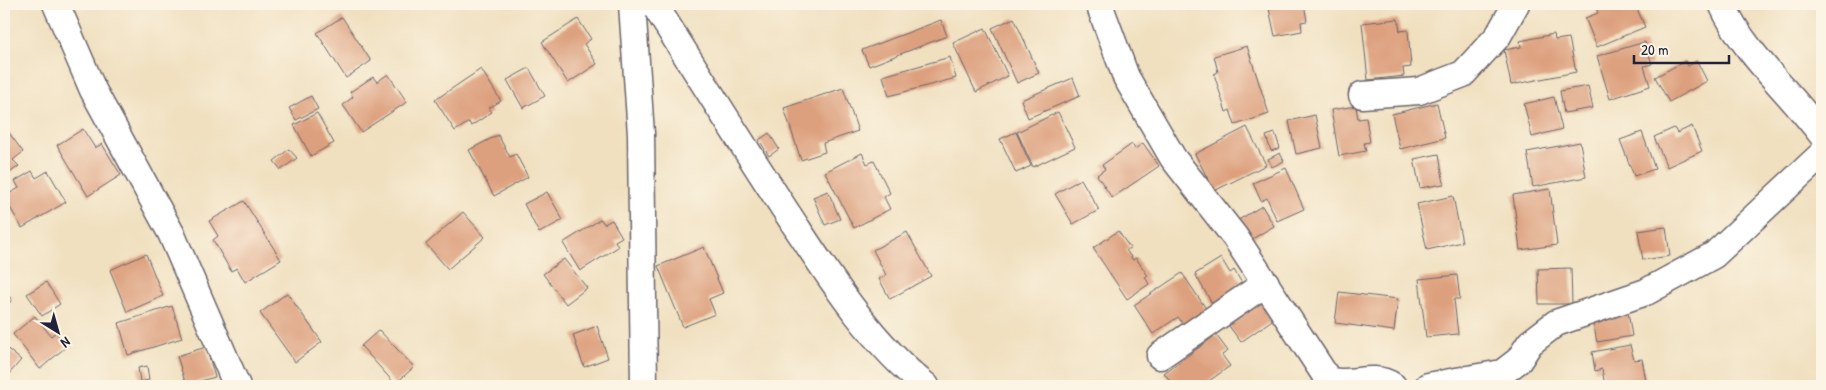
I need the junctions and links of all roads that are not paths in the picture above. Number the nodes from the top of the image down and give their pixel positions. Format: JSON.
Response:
{"nodes":[{"id":1,"x":56,"y":4,"type":"edge"},
{"id":2,"x":632,"y":4,"type":"edge"},
{"id":3,"x":654,"y":4,"type":"edge"},
{"id":4,"x":1100,"y":4,"type":"edge"},
{"id":5,"x":1516,"y":4,"type":"edge"},
{"id":6,"x":1722,"y":4,"type":"edge"},
{"id":7,"x":1362,"y":95,"type":"dead end"},
{"id":8,"x":1822,"y":135,"type":"edge"},
{"id":9,"x":1822,"y":154,"type":"edge"},
{"id":10,"x":1266,"y":283,"type":"junction"},
{"id":11,"x":1160,"y":356,"type":"dead end"},
{"id":12,"x":237,"y":386,"type":"edge"},
{"id":13,"x":644,"y":386,"type":"edge"},
{"id":14,"x":926,"y":386,"type":"edge"},
{"id":15,"x":1393,"y":386,"type":"edge"},
{"id":16,"x":1428,"y":386,"type":"edge"}],
"edges":[{"from":1,"to":12,"type":"street"},
{"from":2,"to":13,"type":"street"},
{"from":3,"to":14,"type":"street"},
{"from":4,"to":10,"type":"street"},
{"from":5,"to":7,"type":"street"},
{"from":6,"to":8,"type":"street"},
{"from":9,"to":16,"type":"street"},
{"from":10,"to":11,"type":"street"},
{"from":10,"to":15,"type":"street"}]}
